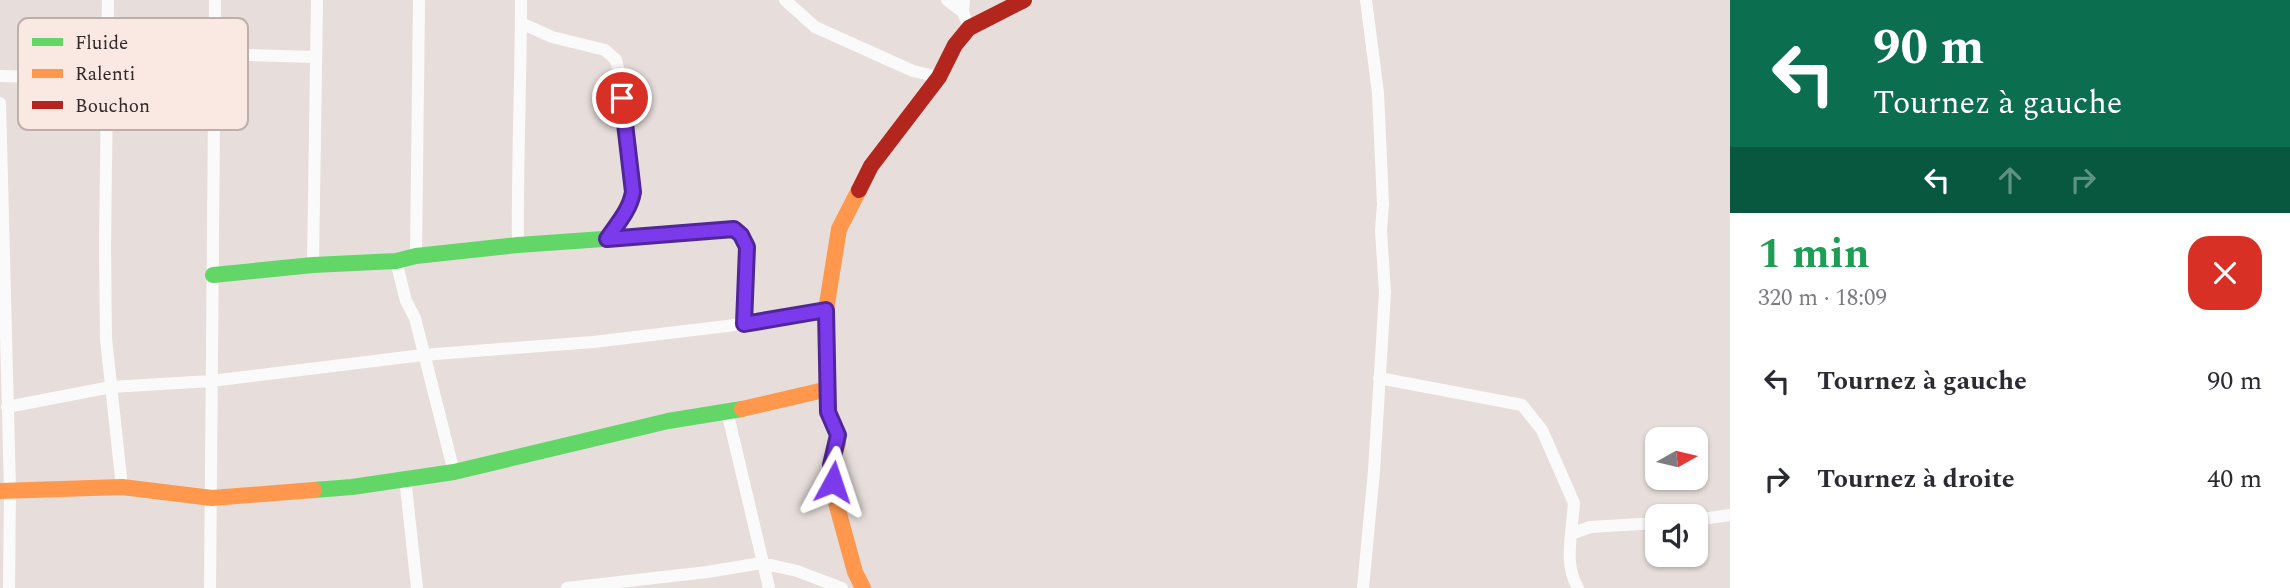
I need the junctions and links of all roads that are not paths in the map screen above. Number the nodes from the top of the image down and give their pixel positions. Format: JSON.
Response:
{"nodes":[{"id":1,"x":108,"y":0,"type":"edge"},
{"id":2,"x":215,"y":0,"type":"edge"},
{"id":3,"x":317,"y":0,"type":"edge"},
{"id":4,"x":419,"y":0,"type":"edge"},
{"id":5,"x":521,"y":0,"type":"edge"},
{"id":6,"x":785,"y":0,"type":"edge"},
{"id":7,"x":947,"y":0,"type":"edge"},
{"id":8,"x":1024,"y":0,"type":"edge"},
{"id":9,"x":1366,"y":0,"type":"edge"},
{"id":10,"x":964,"y":6,"type":"edge"},
{"id":11,"x":108,"y":18,"type":"edge"},
{"id":12,"x":215,"y":18,"type":"edge"},
{"id":13,"x":521,"y":23,"type":"junction"},
{"id":14,"x":969,"y":28,"type":"junction"},
{"id":15,"x":248,"y":55,"type":"edge"},
{"id":16,"x":316,"y":57,"type":"junction"},
{"id":17,"x":0,"y":76,"type":"edge"},
{"id":18,"x":18,"y":77,"type":"edge"},
{"id":19,"x":939,"y":77,"type":"junction"},
{"id":20,"x":0,"y":103,"type":"edge"},
{"id":21,"x":106,"y":130,"type":"edge"},
{"id":22,"x":213,"y":130,"type":"edge"},
{"id":23,"x":607,"y":239,"type":"junction"},
{"id":24,"x":518,"y":245,"type":"junction"},
{"id":25,"x":416,"y":256,"type":"junction"},
{"id":26,"x":397,"y":261,"type":"junction"},
{"id":27,"x":313,"y":265,"type":"junction"},
{"id":28,"x":213,"y":275,"type":"junction"},
{"id":29,"x":826,"y":310,"type":"junction"},
{"id":30,"x":744,"y":324,"type":"junction"},
{"id":31,"x":423,"y":355,"type":"junction"},
{"id":32,"x":1379,"y":378,"type":"junction"},
{"id":33,"x":211,"y":381,"type":"junction"},
{"id":34,"x":111,"y":387,"type":"junction"},
{"id":35,"x":828,"y":389,"type":"junction"},
{"id":36,"x":7,"y":407,"type":"junction"},
{"id":37,"x":727,"y":411,"type":"junction"},
{"id":38,"x":454,"y":472,"type":"junction"},
{"id":39,"x":405,"y":478,"type":"junction"},
{"id":40,"x":122,"y":487,"type":"junction"},
{"id":41,"x":5,"y":491,"type":"edge"},
{"id":42,"x":212,"y":498,"type":"junction"},
{"id":43,"x":1730,"y":515,"type":"edge"},
{"id":44,"x":1708,"y":518,"type":"edge"},
{"id":45,"x":1645,"y":524,"type":"edge"},
{"id":46,"x":1571,"y":534,"type":"junction"},
{"id":47,"x":762,"y":564,"type":"junction"},
{"id":48,"x":626,"y":585,"type":"edge"},
{"id":49,"x":9,"y":588,"type":"edge"},
{"id":50,"x":211,"y":588,"type":"edge"},
{"id":51,"x":417,"y":588,"type":"edge"},
{"id":52,"x":566,"y":588,"type":"edge"},
{"id":53,"x":769,"y":588,"type":"edge"},
{"id":54,"x":842,"y":588,"type":"edge"},
{"id":55,"x":863,"y":588,"type":"edge"},
{"id":56,"x":1363,"y":588,"type":"edge"},
{"id":57,"x":1578,"y":588,"type":"edge"}],
"edges":[{"from":1,"to":11,"type":"street"},
{"from":2,"to":12,"type":"street"},
{"from":3,"to":16,"type":"street"},
{"from":4,"to":25,"type":"street"},
{"from":5,"to":13,"type":"street"},
{"from":6,"to":19,"type":"street"},
{"from":7,"to":10,"type":"street"},
{"from":8,"to":14,"type":"street"},
{"from":9,"to":32,"type":"street"},
{"from":10,"to":14,"type":"street"},
{"from":13,"to":23,"type":"street"},
{"from":13,"to":24,"type":"street"},
{"from":14,"to":19,"type":"street"},
{"from":15,"to":16,"type":"street"},
{"from":16,"to":27,"type":"street"},
{"from":17,"to":18,"type":"street"},
{"from":19,"to":29,"type":"street"},
{"from":20,"to":36,"type":"street"},
{"from":21,"to":34,"type":"street"},
{"from":22,"to":28,"type":"street"},
{"from":23,"to":24,"type":"street"},
{"from":23,"to":30,"type":"street"},
{"from":24,"to":25,"type":"street"},
{"from":25,"to":26,"type":"street"},
{"from":26,"to":27,"type":"street"},
{"from":26,"to":31,"type":"street"},
{"from":27,"to":28,"type":"street"},
{"from":28,"to":33,"type":"street"},
{"from":29,"to":30,"type":"street"},
{"from":29,"to":35,"type":"street"},
{"from":30,"to":31,"type":"street"},
{"from":31,"to":33,"type":"street"},
{"from":31,"to":38,"type":"street"},
{"from":32,"to":46,"type":"street"},
{"from":32,"to":56,"type":"street"},
{"from":33,"to":34,"type":"street"},
{"from":33,"to":42,"type":"street"},
{"from":34,"to":36,"type":"street"},
{"from":34,"to":40,"type":"street"},
{"from":35,"to":37,"type":"street"},
{"from":35,"to":55,"type":"street"},
{"from":36,"to":41,"type":"street"},
{"from":37,"to":38,"type":"street"},
{"from":37,"to":47,"type":"street"},
{"from":38,"to":39,"type":"street"},
{"from":39,"to":42,"type":"street"},
{"from":39,"to":51,"type":"street"},
{"from":40,"to":41,"type":"street"},
{"from":40,"to":42,"type":"street"},
{"from":41,"to":49,"type":"street"},
{"from":42,"to":50,"type":"street"},
{"from":43,"to":44,"type":"street"},
{"from":45,"to":46,"type":"street"},
{"from":46,"to":57,"type":"street"},
{"from":47,"to":48,"type":"street"},
{"from":47,"to":53,"type":"street"},
{"from":47,"to":54,"type":"street"},
{"from":48,"to":52,"type":"street"}]}
